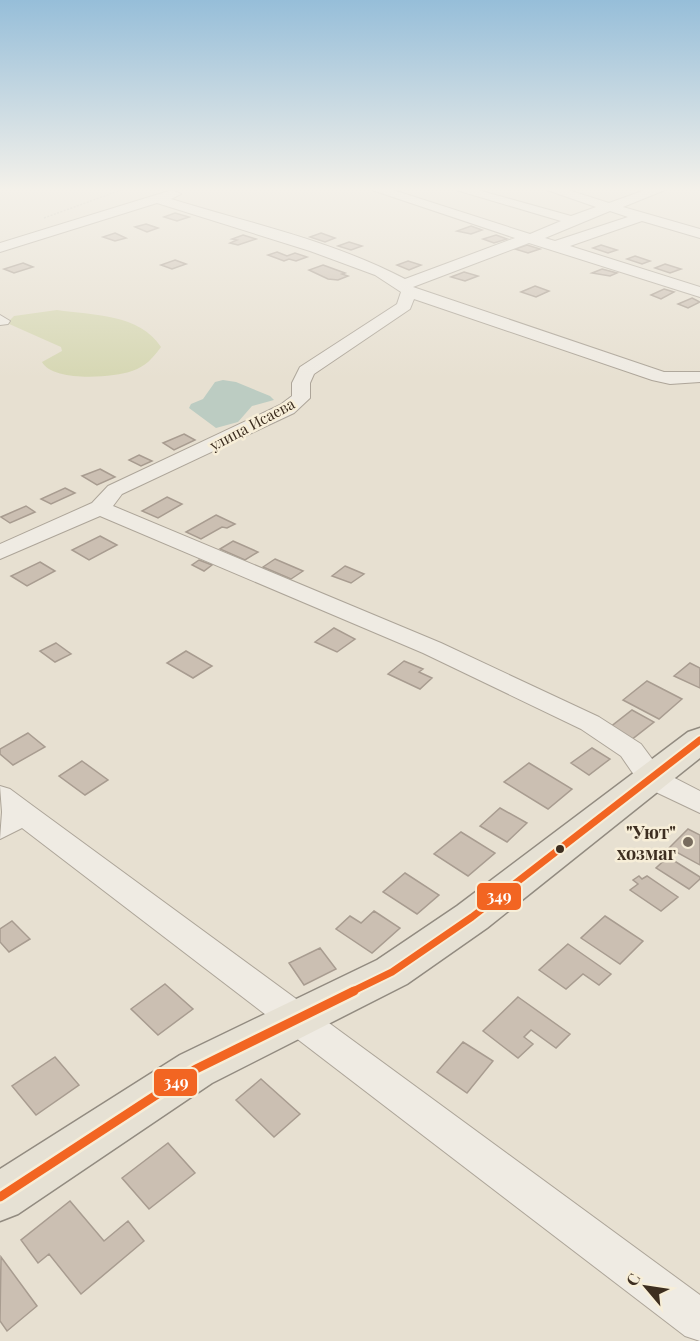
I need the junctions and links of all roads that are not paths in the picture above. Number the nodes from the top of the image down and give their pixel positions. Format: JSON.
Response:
{"nodes":[{"id":1,"x":327,"y":253,"type":"edge"},
{"id":2,"x":495,"y":253,"type":"edge"},
{"id":3,"x":577,"y":253,"type":"edge"},
{"id":4,"x":406,"y":289,"type":"junction"},
{"id":5,"x":700,"y":292,"type":"edge"},
{"id":6,"x":700,"y":377,"type":"edge"},
{"id":7,"x":100,"y":508,"type":"junction"},
{"id":8,"x":0,"y":552,"type":"edge"},
{"id":9,"x":700,"y":741,"type":"edge"},
{"id":10,"x":651,"y":778,"type":"junction"},
{"id":11,"x":700,"y":803,"type":"edge"},
{"id":12,"x":8,"y":813,"type":"edge"},
{"id":13,"x":295,"y":1018,"type":"junction"},
{"id":14,"x":0,"y":1197,"type":"edge"},
{"id":15,"x":700,"y":1321,"type":"edge"}],
"edges":[{"from":1,"to":4,"type":"street"},
{"from":2,"to":4,"type":"street"},
{"from":3,"to":5,"type":"street"},
{"from":4,"to":6,"type":"street"},
{"from":4,"to":7,"type":"street","name":"улица Исаева"},
{"from":7,"to":8,"type":"street","name":"улица Исаева"},
{"from":7,"to":10,"type":"street"},
{"from":9,"to":10,"type":"main road"},
{"from":10,"to":11,"type":"street"},
{"from":10,"to":13,"type":"main road"},
{"from":12,"to":13,"type":"street"},
{"from":13,"to":14,"type":"main road"},
{"from":13,"to":15,"type":"street"}]}
